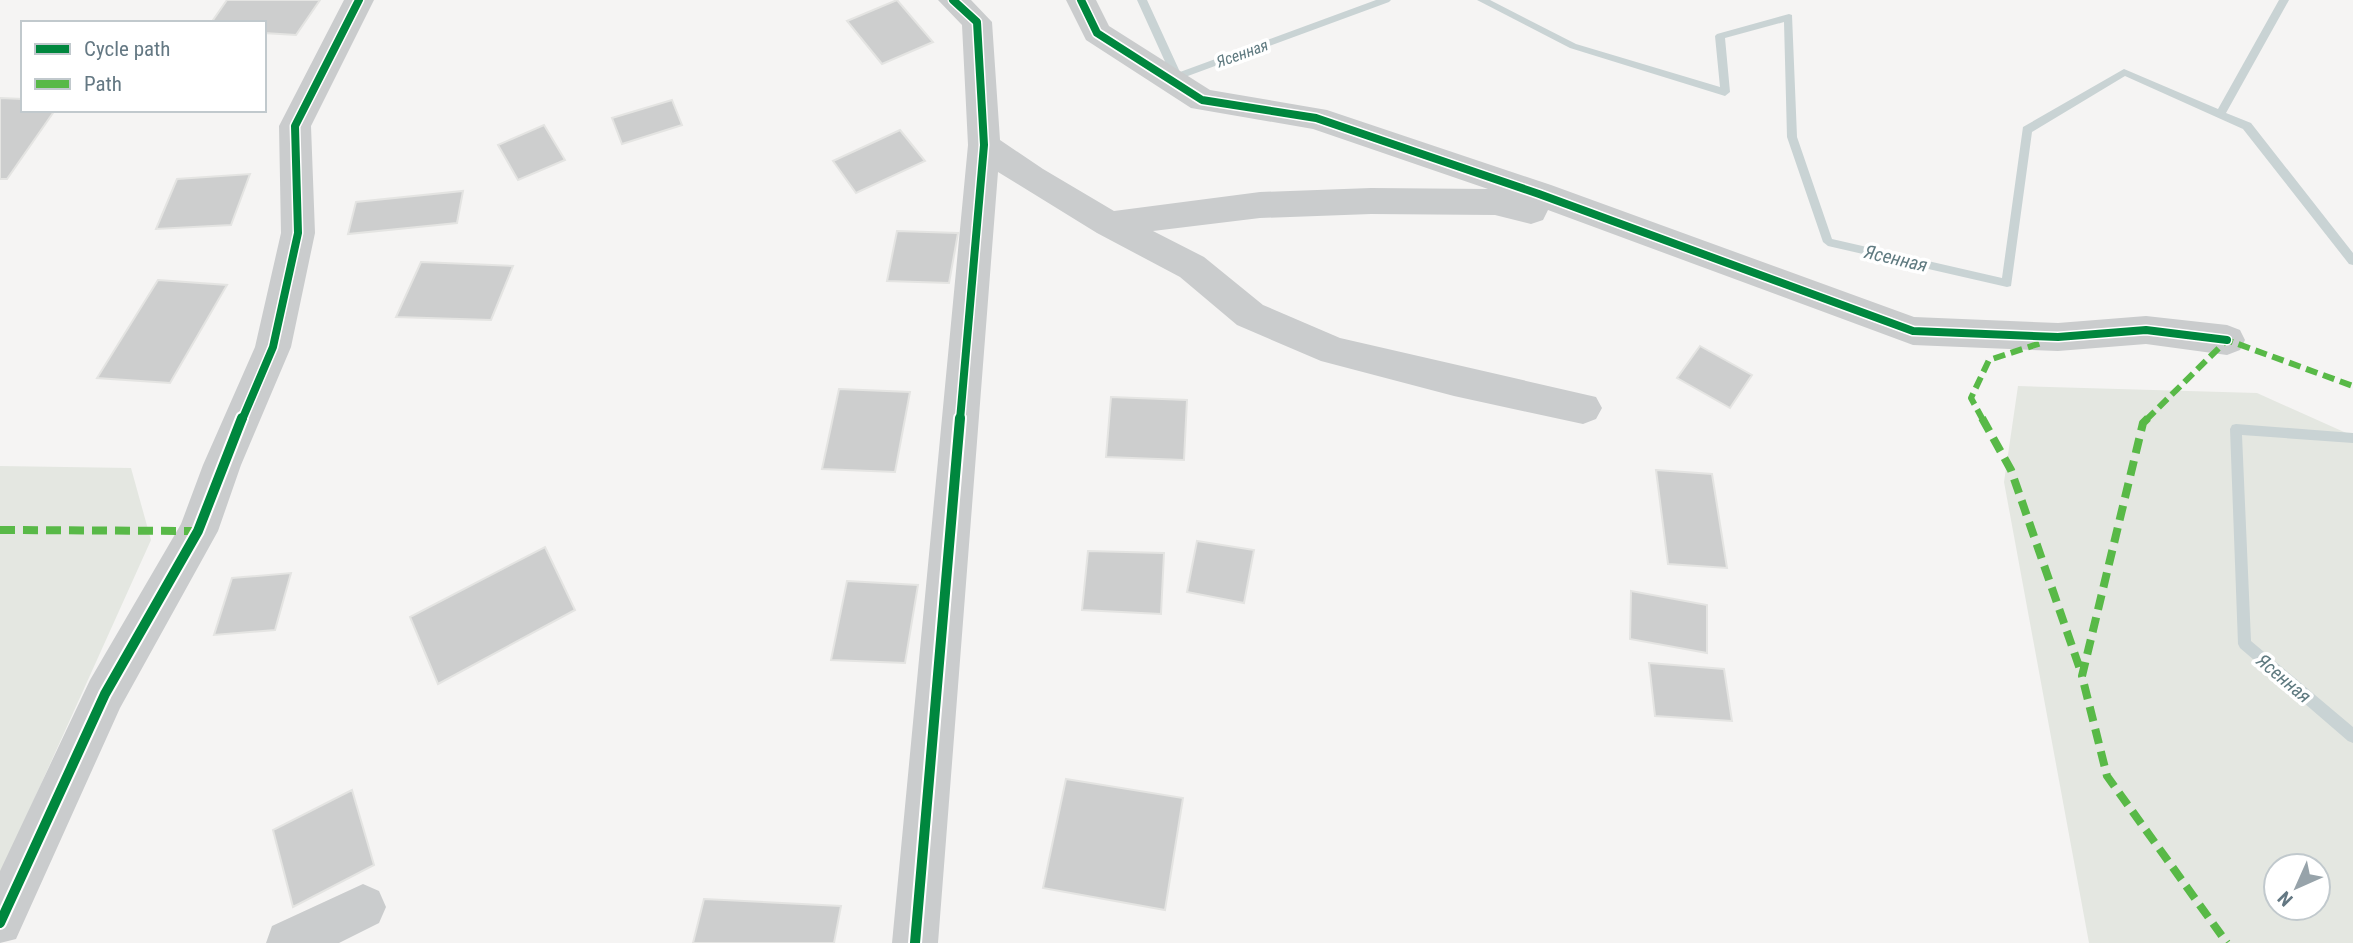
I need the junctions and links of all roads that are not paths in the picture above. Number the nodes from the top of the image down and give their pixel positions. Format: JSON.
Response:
{"nodes":[{"id":1,"x":359,"y":0,"type":"edge"},
{"id":2,"x":953,"y":0,"type":"edge"},
{"id":3,"x":1081,"y":0,"type":"edge"},
{"id":4,"x":984,"y":145,"type":"junction"},
{"id":5,"x":1109,"y":224,"type":"junction"},
{"id":6,"x":1673,"y":243,"type":"junction"},
{"id":7,"x":2227,"y":340,"type":"dead end"},
{"id":8,"x":1583,"y":408,"type":"dead end"},
{"id":9,"x":363,"y":907,"type":"dead end"},
{"id":10,"x":0,"y":923,"type":"edge"},
{"id":11,"x":289,"y":943,"type":"edge"},
{"id":12,"x":915,"y":943,"type":"edge"}],
"edges":[{"from":1,"to":10,"type":"street"},
{"from":2,"to":4,"type":"street"},
{"from":3,"to":6,"type":"street"},
{"from":4,"to":5,"type":"street"},
{"from":4,"to":12,"type":"street"},
{"from":5,"to":6,"type":"street"},
{"from":5,"to":8,"type":"street"},
{"from":6,"to":7,"type":"street"},
{"from":9,"to":11,"type":"street"}]}
